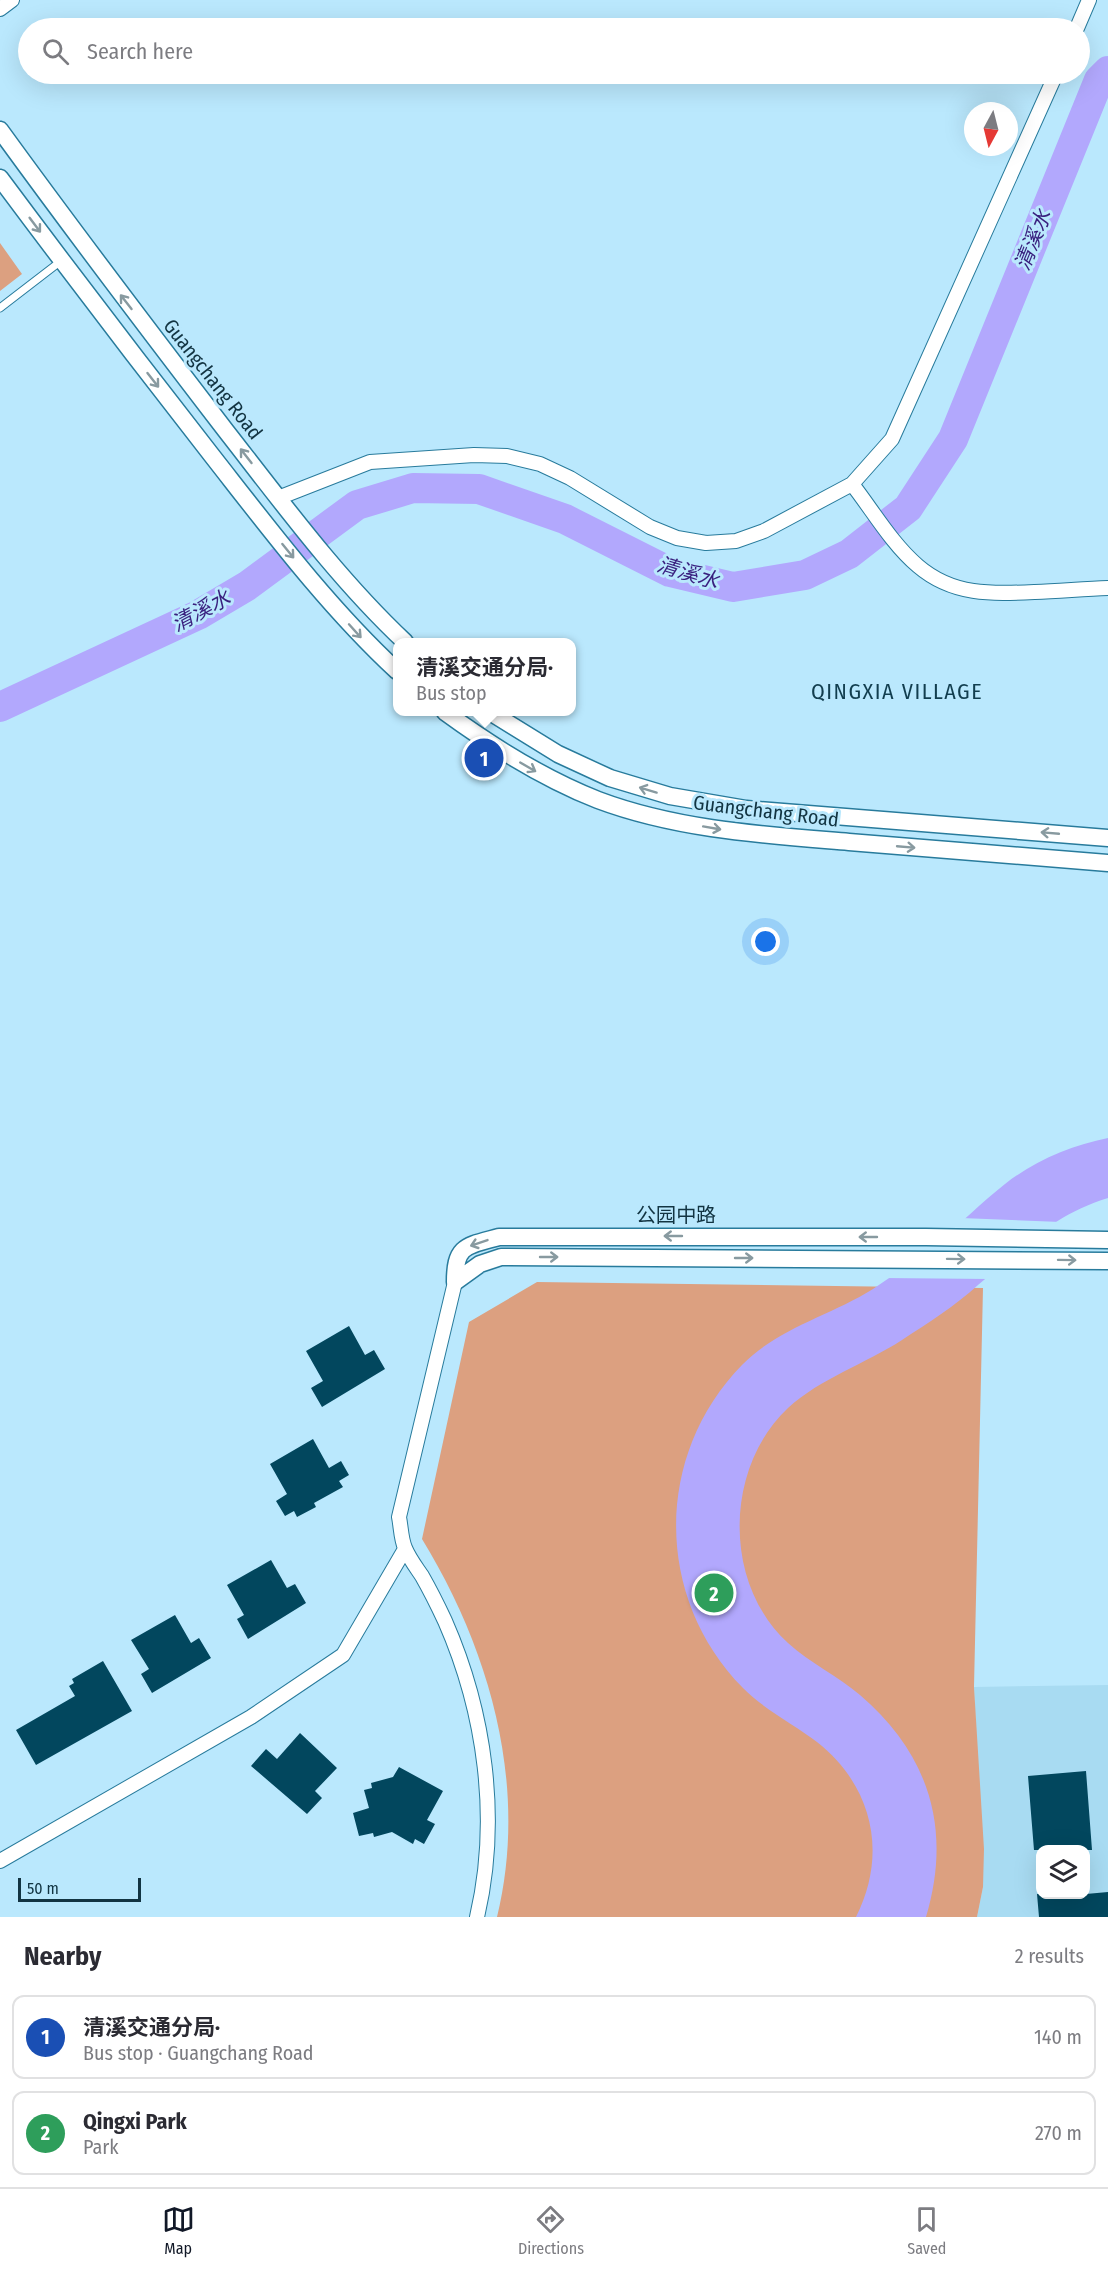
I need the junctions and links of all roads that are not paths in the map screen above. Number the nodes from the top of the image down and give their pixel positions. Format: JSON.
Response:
{"nodes":[{"id":1,"x":12,"y":0,"type":"edge"},
{"id":2,"x":1089,"y":0,"type":"edge"},
{"id":3,"x":0,"y":9,"type":"edge"},
{"id":4,"x":1081,"y":18,"type":"edge"},
{"id":5,"x":1052,"y":84,"type":"edge"},
{"id":6,"x":0,"y":130,"type":"edge"},
{"id":7,"x":0,"y":178,"type":"edge"},
{"id":8,"x":61,"y":261,"type":"junction"},
{"id":9,"x":0,"y":308,"type":"edge"},
{"id":10,"x":852,"y":484,"type":"junction"},
{"id":11,"x":280,"y":501,"type":"junction"},
{"id":12,"x":1108,"y":588,"type":"edge"},
{"id":13,"x":401,"y":638,"type":"edge"},
{"id":14,"x":393,"y":667,"type":"edge"},
{"id":15,"x":451,"y":716,"type":"edge"},
{"id":16,"x":498,"y":716,"type":"edge"},
{"id":17,"x":1108,"y":837,"type":"edge"},
{"id":18,"x":1108,"y":863,"type":"edge"},
{"id":19,"x":1108,"y":1240,"type":"edge"},
{"id":20,"x":1108,"y":1261,"type":"edge"},
{"id":21,"x":455,"y":1282,"type":"junction"},
{"id":22,"x":405,"y":1549,"type":"junction"},
{"id":23,"x":0,"y":1861,"type":"edge"},
{"id":24,"x":477,"y":1917,"type":"edge"}],
"edges":[{"from":1,"to":3,"type":"street"},
{"from":2,"to":4,"type":"street"},
{"from":5,"to":10,"type":"street"},
{"from":11,"to":6,"type":"street","name":"Guangchang Road","one_way":true},
{"from":7,"to":8,"type":"street","one_way":true},
{"from":8,"to":9,"type":"lane"},
{"from":8,"to":14,"type":"street","one_way":true},
{"from":10,"to":11,"type":"street"},
{"from":10,"to":12,"type":"street"},
{"from":11,"to":13,"type":"street","name":"Guangchang Road"},
{"from":15,"to":18,"type":"street","name":"Guangchang Road","one_way":true},
{"from":17,"to":16,"type":"street","name":"Guangchang Road","one_way":true},
{"from":19,"to":21,"type":"street","name":"公园中路","one_way":true},
{"from":21,"to":20,"type":"street","one_way":true},
{"from":21,"to":22,"type":"street","name":"公园中路"},
{"from":22,"to":23,"type":"street"},
{"from":22,"to":24,"type":"street"}]}
